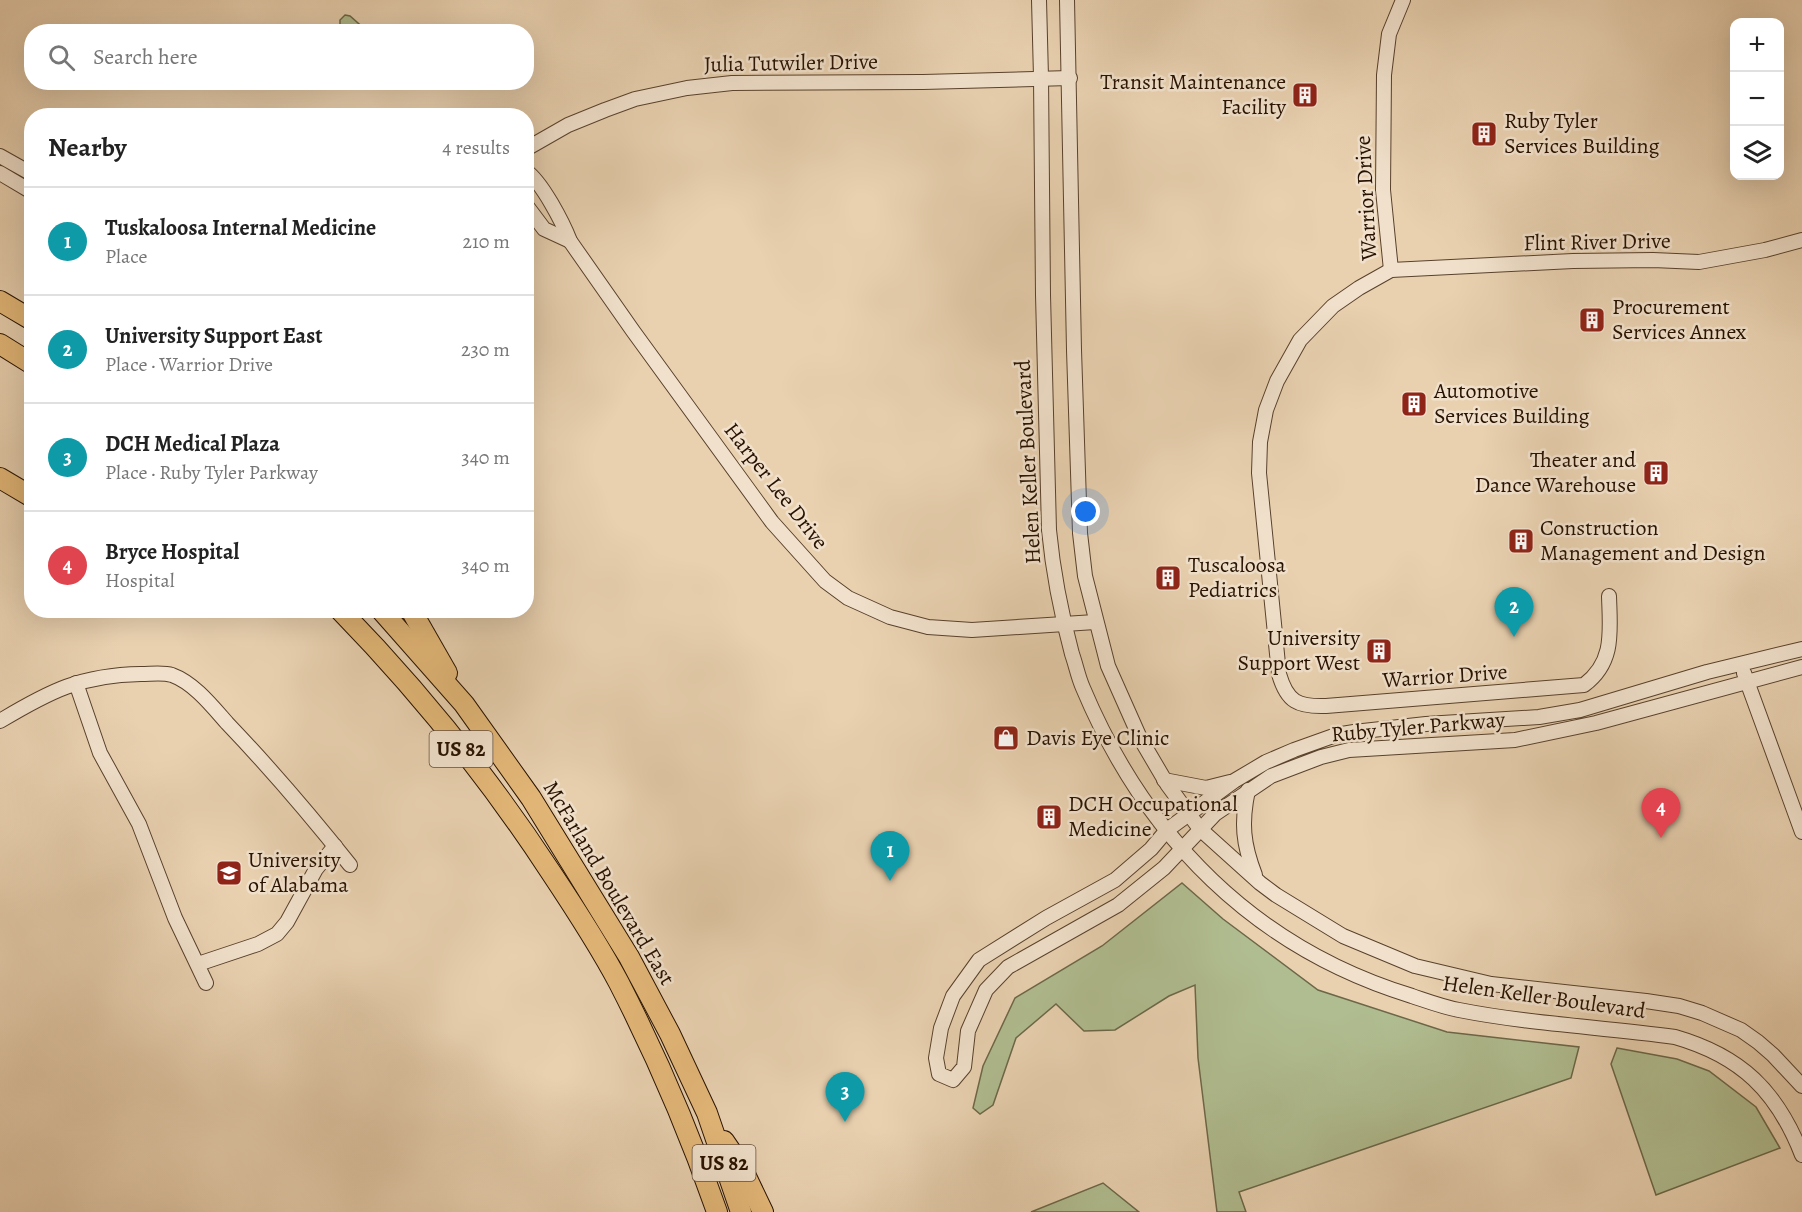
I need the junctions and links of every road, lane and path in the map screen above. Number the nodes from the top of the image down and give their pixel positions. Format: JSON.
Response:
{"nodes":[{"id":1,"x":1039,"y":0,"type":"edge"},
{"id":2,"x":1067,"y":0,"type":"edge"},
{"id":3,"x":1402,"y":0,"type":"edge"},
{"id":4,"x":1041,"y":77,"type":"junction"},
{"id":5,"x":1070,"y":78,"type":"junction"},
{"id":6,"x":534,"y":144,"type":"edge"},
{"id":7,"x":0,"y":156,"type":"edge"},
{"id":8,"x":24,"y":170,"type":"edge"},
{"id":9,"x":0,"y":173,"type":"edge"},
{"id":10,"x":534,"y":180,"type":"edge"},
{"id":11,"x":24,"y":187,"type":"edge"},
{"id":12,"x":534,"y":216,"type":"edge"},
{"id":13,"x":1802,"y":240,"type":"edge"},
{"id":14,"x":570,"y":241,"type":"junction"},
{"id":15,"x":1391,"y":270,"type":"junction"},
{"id":16,"x":0,"y":301,"type":"edge"},
{"id":17,"x":24,"y":315,"type":"edge"},
{"id":18,"x":0,"y":344,"type":"edge"},
{"id":19,"x":24,"y":359,"type":"edge"},
{"id":20,"x":0,"y":478,"type":"edge"},
{"id":21,"x":0,"y":490,"type":"edge"},
{"id":22,"x":24,"y":492,"type":"edge"},
{"id":23,"x":24,"y":504,"type":"edge"},
{"id":24,"x":1609,"y":596,"type":"dead end"},
{"id":25,"x":347,"y":618,"type":"edge"},
{"id":26,"x":388,"y":618,"type":"edge"},
{"id":27,"x":416,"y":618,"type":"edge"},
{"id":28,"x":1095,"y":622,"type":"junction"},
{"id":29,"x":1064,"y":624,"type":"junction"},
{"id":30,"x":1802,"y":649,"type":"edge"},
{"id":31,"x":1741,"y":664,"type":"junction"},
{"id":32,"x":1802,"y":667,"type":"edge"},
{"id":33,"x":1747,"y":681,"type":"junction"},
{"id":34,"x":76,"y":683,"type":"junction"},
{"id":35,"x":464,"y":704,"type":"junction"},
{"id":36,"x":0,"y":721,"type":"edge"},
{"id":37,"x":1164,"y":780,"type":"junction"},
{"id":38,"x":1234,"y":781,"type":"junction"},
{"id":39,"x":1248,"y":790,"type":"junction"},
{"id":40,"x":1189,"y":813,"type":"junction"},
{"id":41,"x":1200,"y":829,"type":"junction"},
{"id":42,"x":1167,"y":830,"type":"junction"},
{"id":43,"x":1802,"y":832,"type":"edge"},
{"id":44,"x":335,"y":846,"type":"junction"},
{"id":45,"x":1182,"y":850,"type":"junction"},
{"id":46,"x":350,"y":865,"type":"dead end"},
{"id":47,"x":1256,"y":879,"type":"junction"},
{"id":48,"x":1103,"y":886,"type":"junction"},
{"id":49,"x":1118,"y":905,"type":"junction"},
{"id":50,"x":1006,"y":943,"type":"junction"},
{"id":51,"x":1018,"y":962,"type":"junction"},
{"id":52,"x":198,"y":964,"type":"junction"},
{"id":53,"x":206,"y":982,"type":"dead end"},
{"id":54,"x":1802,"y":1086,"type":"edge"},
{"id":55,"x":707,"y":1113,"type":"junction"},
{"id":56,"x":1802,"y":1155,"type":"edge"},
{"id":57,"x":710,"y":1191,"type":"junction"},
{"id":58,"x":713,"y":1212,"type":"edge"},
{"id":59,"x":717,"y":1212,"type":"edge"},
{"id":60,"x":741,"y":1212,"type":"edge"},
{"id":61,"x":763,"y":1212,"type":"edge"}],
"edges":[{"from":1,"to":4,"type":"street","name":"Helen Keller Boulevard"},
{"from":2,"to":5,"type":"street","name":"Helen Keller Boulevard"},
{"from":3,"to":15,"type":"street","name":"Warrior Drive"},
{"from":4,"to":5,"type":"street","name":"Julia Tutwiler Drive"},
{"from":4,"to":6,"type":"street","name":"Julia Tutwiler Drive"},
{"from":4,"to":29,"type":"street","name":"Helen Keller Boulevard"},
{"from":5,"to":28,"type":"street","name":"Helen Keller Boulevard"},
{"from":7,"to":8,"type":"street"},
{"from":9,"to":11,"type":"street"},
{"from":10,"to":14,"type":"street","name":"Harper Lee Drive"},
{"from":12,"to":14,"type":"street"},
{"from":13,"to":15,"type":"street","name":"Flint River Drive"},
{"from":14,"to":29,"type":"street","name":"Harper Lee Drive"},
{"from":15,"to":24,"type":"street","name":"Warrior Drive"},
{"from":16,"to":17,"type":"highway"},
{"from":18,"to":19,"type":"highway"},
{"from":20,"to":22,"type":"highway"},
{"from":21,"to":23,"type":"highway"},
{"from":25,"to":57,"type":"highway","name":"McFarland Boulevard East","number":"US 82"},
{"from":26,"to":35,"type":"highway","name":"McFarland Boulevard East","number":"US 82"},
{"from":27,"to":35,"type":"highway"},
{"from":28,"to":29,"type":"street","name":"Harper Lee Drive"},
{"from":28,"to":37,"type":"street","name":"Helen Keller Boulevard"},
{"from":29,"to":42,"type":"street","name":"Helen Keller Boulevard"},
{"from":30,"to":31,"type":"street","name":"Ruby Tyler Parkway"},
{"from":31,"to":33,"type":"street"},
{"from":31,"to":38,"type":"street","name":"Ruby Tyler Parkway"},
{"from":32,"to":33,"type":"street","name":"Ruby Tyler Parkway"},
{"from":33,"to":39,"type":"street","name":"Ruby Tyler Parkway"},
{"from":33,"to":43,"type":"street"},
{"from":34,"to":36,"type":"street"},
{"from":34,"to":44,"type":"street"},
{"from":34,"to":52,"type":"street"},
{"from":35,"to":55,"type":"highway","name":"McFarland Boulevard East","number":"US 82"},
{"from":37,"to":38,"type":"street"},
{"from":37,"to":40,"type":"street","name":"Helen Keller Boulevard"},
{"from":38,"to":40,"type":"street","name":"Ruby Tyler Parkway"},
{"from":39,"to":41,"type":"street","name":"Ruby Tyler Parkway"},
{"from":39,"to":47,"type":"street"},
{"from":40,"to":41,"type":"street","name":"Helen Keller Boulevard"},
{"from":40,"to":42,"type":"street","name":"Ruby Tyler Parkway"},
{"from":41,"to":45,"type":"street","name":"Ruby Tyler Parkway"},
{"from":41,"to":47,"type":"street","name":"Helen Keller Boulevard"},
{"from":42,"to":45,"type":"street","name":"Helen Keller Boulevard"},
{"from":42,"to":48,"type":"street","name":"Ruby Tyler Parkway"},
{"from":44,"to":46,"type":"street"},
{"from":44,"to":52,"type":"street"},
{"from":45,"to":49,"type":"street","name":"Ruby Tyler Parkway"},
{"from":45,"to":56,"type":"street","name":"Helen Keller Boulevard"},
{"from":47,"to":54,"type":"street","name":"Helen Keller Boulevard"},
{"from":48,"to":49,"type":"street"},
{"from":48,"to":50,"type":"street","name":"Ruby Tyler Parkway"},
{"from":49,"to":51,"type":"street","name":"Ruby Tyler Parkway"},
{"from":50,"to":51,"type":"street"},
{"from":50,"to":51,"type":"street","name":"Ruby Tyler Parkway"},
{"from":52,"to":53,"type":"street"},
{"from":55,"to":60,"type":"highway","name":"McFarland Boulevard East","number":"US 82"},
{"from":55,"to":61,"type":"highway"},
{"from":57,"to":58,"type":"highway"},
{"from":57,"to":59,"type":"highway","name":"McFarland Boulevard East","number":"US 82"}]}
